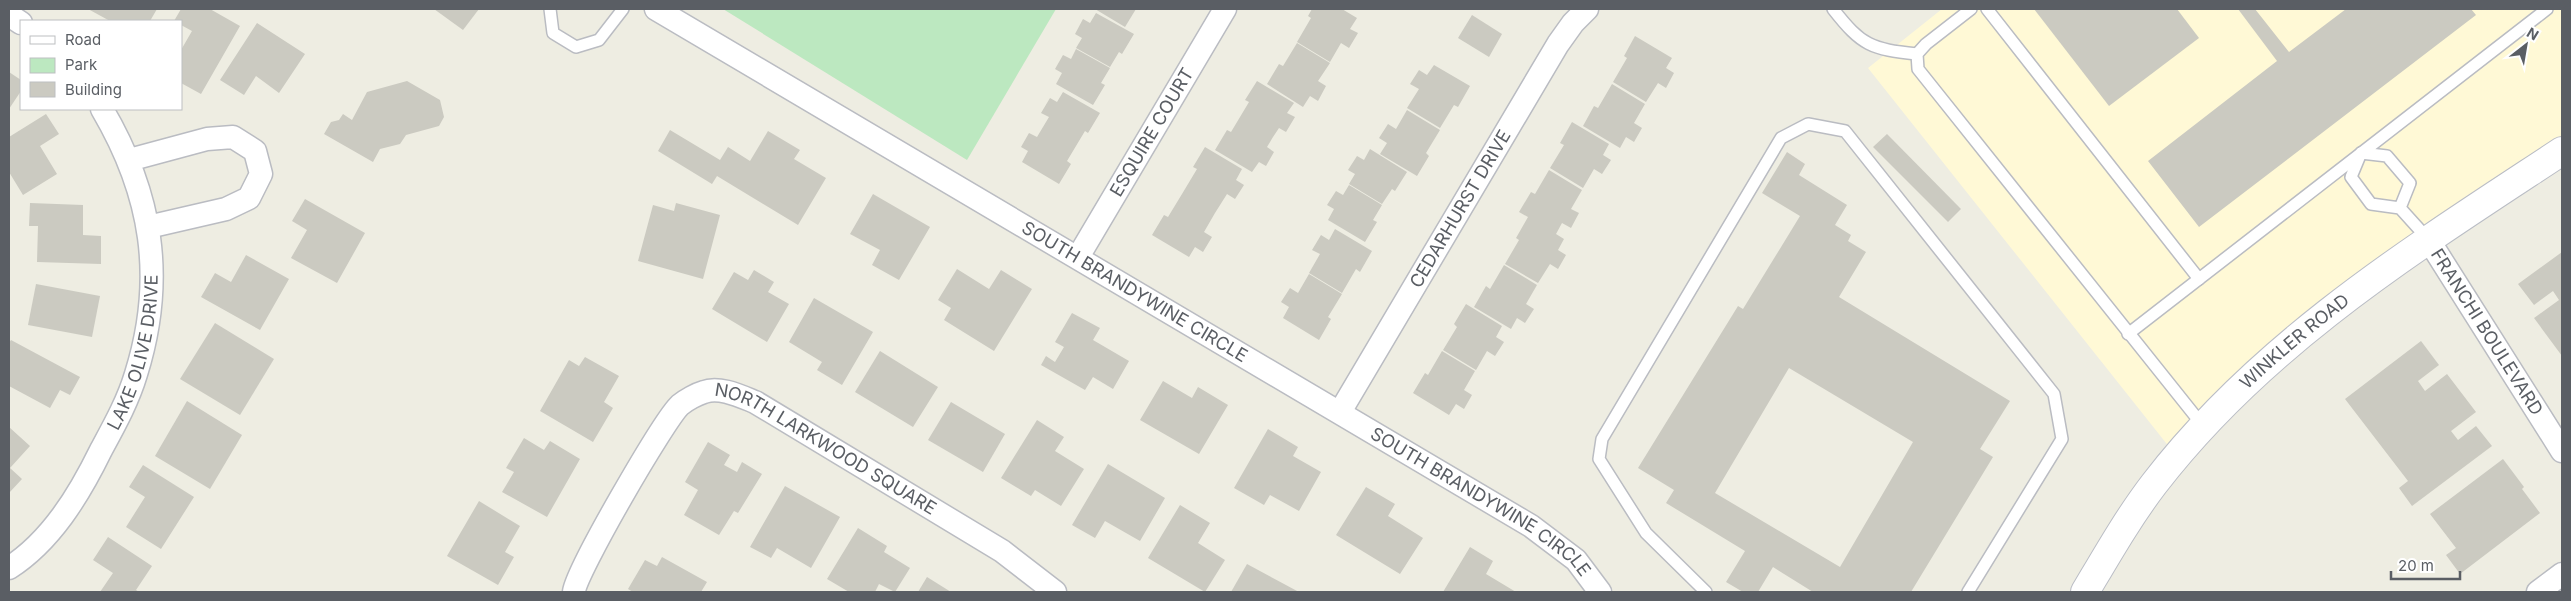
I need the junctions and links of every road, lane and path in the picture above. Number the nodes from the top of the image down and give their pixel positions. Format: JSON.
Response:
{"nodes":[{"id":1,"x":550,"y":9,"type":"edge"},
{"id":2,"x":623,"y":9,"type":"edge"},
{"id":3,"x":656,"y":9,"type":"edge"},
{"id":4,"x":1225,"y":9,"type":"edge"},
{"id":5,"x":1588,"y":9,"type":"edge"},
{"id":6,"x":1833,"y":9,"type":"edge"},
{"id":7,"x":1971,"y":9,"type":"edge"},
{"id":8,"x":1987,"y":9,"type":"edge"},
{"id":9,"x":2547,"y":9,"type":"edge"},
{"id":10,"x":9,"y":15,"type":"edge"},
{"id":11,"x":20,"y":22,"type":"edge"},
{"id":12,"x":1918,"y":54,"type":"junction"},
{"id":13,"x":103,"y":110,"type":"edge"},
{"id":14,"x":2562,"y":151,"type":"edge"},
{"id":15,"x":2361,"y":153,"type":"junction"},
{"id":16,"x":129,"y":160,"type":"junction"},
{"id":17,"x":2400,"y":208,"type":"junction"},
{"id":18,"x":148,"y":227,"type":"junction"},
{"id":19,"x":2428,"y":239,"type":"junction"},
{"id":20,"x":1078,"y":257,"type":"junction"},
{"id":21,"x":2199,"y":279,"type":"junction"},
{"id":22,"x":2128,"y":334,"type":"junction"},
{"id":23,"x":1340,"y":412,"type":"junction"},
{"id":24,"x":2204,"y":426,"type":"junction"},
{"id":25,"x":2562,"y":451,"type":"edge"},
{"id":26,"x":9,"y":568,"type":"edge"},
{"id":27,"x":2562,"y":574,"type":"edge"},
{"id":28,"x":1703,"y":591,"type":"edge"},
{"id":29,"x":574,"y":592,"type":"edge"},
{"id":30,"x":1056,"y":592,"type":"edge"},
{"id":31,"x":1600,"y":592,"type":"edge"},
{"id":32,"x":1968,"y":592,"type":"edge"},
{"id":33,"x":2085,"y":592,"type":"edge"},
{"id":34,"x":2538,"y":592,"type":"edge"}],
"edges":[{"from":1,"to":2,"type":"lane"},
{"from":3,"to":20,"type":"street","name":"SOUTH BRANDYWINE CIRCLE"},
{"from":4,"to":20,"type":"street","name":"ESQUIRE COURT"},
{"from":5,"to":23,"type":"street","name":"CEDARHURST DRIVE"},
{"from":6,"to":12,"type":"lane"},
{"from":7,"to":12,"type":"lane"},
{"from":8,"to":21,"type":"lane"},
{"from":9,"to":15,"type":"lane"},
{"from":10,"to":11,"type":"street"},
{"from":12,"to":22,"type":"lane"},
{"from":13,"to":16,"type":"street","name":"LAKE OLIVE DRIVE"},
{"from":14,"to":19,"type":"street","name":"WINKLER ROAD"},
{"from":15,"to":17,"type":"lane"},
{"from":15,"to":17,"type":"lane"},
{"from":15,"to":21,"type":"lane"},
{"from":16,"to":18,"type":"street","name":"LAKE OLIVE DRIVE"},
{"from":16,"to":18,"type":"street"},
{"from":17,"to":19,"type":"lane"},
{"from":18,"to":26,"type":"street","name":"LAKE OLIVE DRIVE"},
{"from":19,"to":24,"type":"street","name":"WINKLER ROAD"},
{"from":19,"to":25,"type":"street","name":"FRANCHI BOULEVARD"},
{"from":20,"to":23,"type":"street","name":"SOUTH BRANDYWINE CIRCLE"},
{"from":21,"to":22,"type":"lane"},
{"from":22,"to":24,"type":"lane"},
{"from":23,"to":31,"type":"street","name":"SOUTH BRANDYWINE CIRCLE"},
{"from":24,"to":33,"type":"street","name":"WINKLER ROAD"},
{"from":27,"to":34,"type":"street"},
{"from":28,"to":32,"type":"lane"},
{"from":29,"to":30,"type":"street","name":"NORTH LARKWOOD SQUARE"}]}
